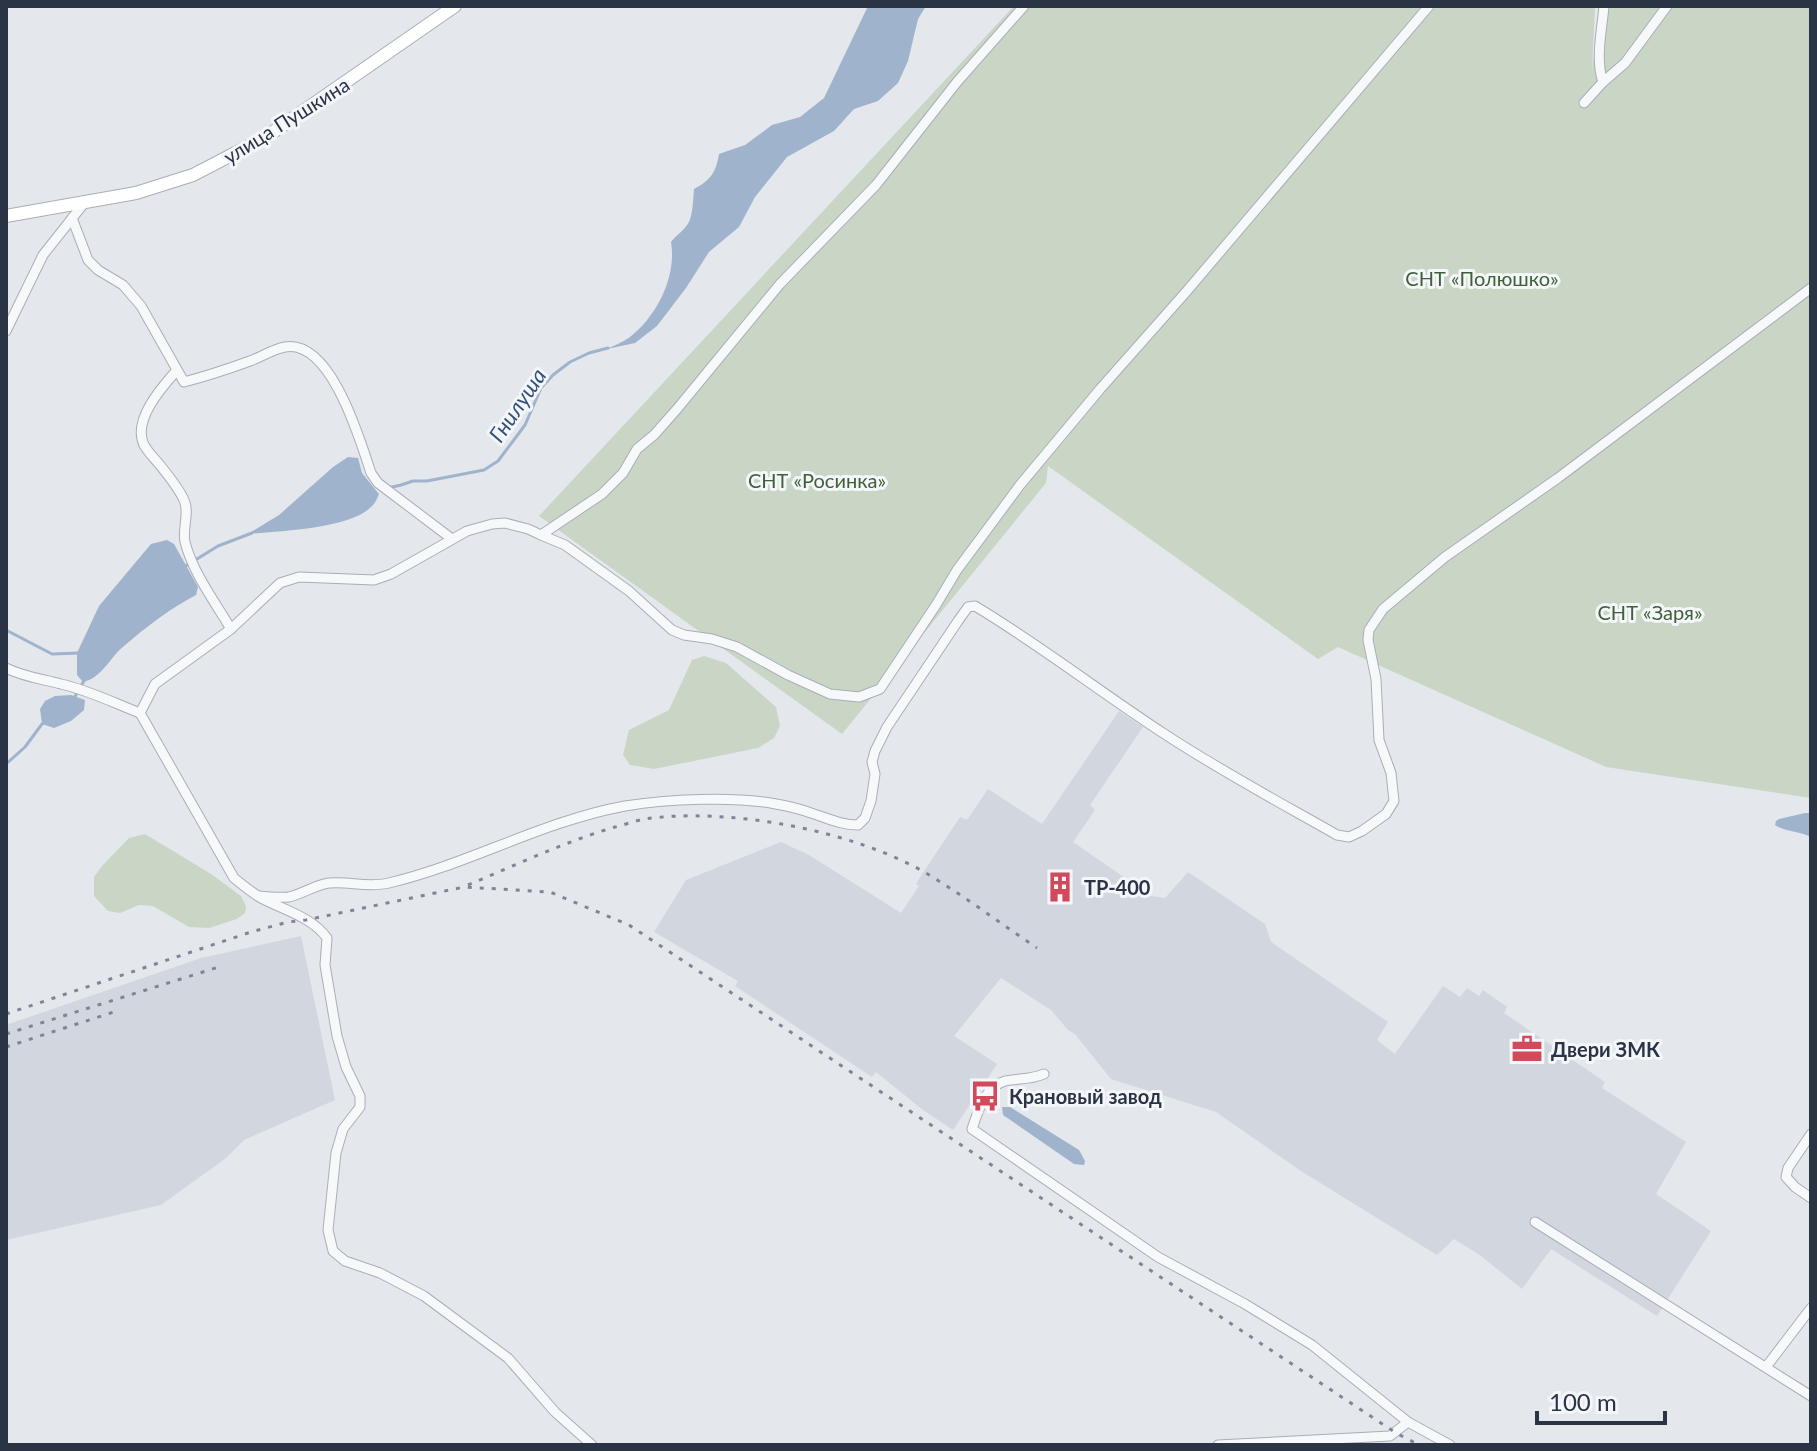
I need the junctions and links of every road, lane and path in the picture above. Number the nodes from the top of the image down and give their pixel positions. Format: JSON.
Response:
{"nodes":[{"id":1,"x":455,"y":6,"type":"edge"},
{"id":2,"x":1024,"y":6,"type":"edge"},
{"id":3,"x":1429,"y":6,"type":"edge"},
{"id":4,"x":1604,"y":6,"type":"edge"},
{"id":5,"x":1667,"y":6,"type":"edge"},
{"id":6,"x":1603,"y":82,"type":"junction"},
{"id":7,"x":1584,"y":103,"type":"dead end"},
{"id":8,"x":86,"y":201,"type":"junction"},
{"id":9,"x":6,"y":216,"type":"edge"},
{"id":10,"x":72,"y":218,"type":"junction"},
{"id":11,"x":1811,"y":288,"type":"edge"},
{"id":12,"x":6,"y":331,"type":"edge"},
{"id":13,"x":177,"y":370,"type":"junction"},
{"id":14,"x":541,"y":535,"type":"junction"},
{"id":15,"x":452,"y":539,"type":"junction"},
{"id":16,"x":231,"y":629,"type":"junction"},
{"id":17,"x":6,"y":668,"type":"edge"},
{"id":18,"x":140,"y":713,"type":"junction"},
{"id":19,"x":258,"y":896,"type":"junction"},
{"id":20,"x":1044,"y":1074,"type":"dead end"},
{"id":21,"x":1811,"y":1134,"type":"edge"},
{"id":22,"x":1811,"y":1198,"type":"edge"},
{"id":23,"x":1535,"y":1222,"type":"dead end"},
{"id":24,"x":1811,"y":1308,"type":"edge"},
{"id":25,"x":1766,"y":1367,"type":"junction"},
{"id":26,"x":1811,"y":1396,"type":"edge"},
{"id":27,"x":1408,"y":1422,"type":"junction"},
{"id":28,"x":592,"y":1445,"type":"edge"},
{"id":29,"x":1218,"y":1445,"type":"edge"},
{"id":30,"x":1450,"y":1445,"type":"edge"}],
"edges":[{"from":1,"to":8,"type":"main road","name":"улица Пушкина"},
{"from":2,"to":14,"type":"street"},
{"from":3,"to":14,"type":"street"},
{"from":4,"to":6,"type":"street"},
{"from":5,"to":6,"type":"street"},
{"from":6,"to":7,"type":"street"},
{"from":8,"to":9,"type":"main road","name":"улица Пушкина"},
{"from":8,"to":10,"type":"street"},
{"from":10,"to":12,"type":"street"},
{"from":10,"to":13,"type":"street"},
{"from":11,"to":19,"type":"street"},
{"from":13,"to":15,"type":"street"},
{"from":13,"to":16,"type":"street"},
{"from":14,"to":15,"type":"street"},
{"from":15,"to":16,"type":"street"},
{"from":16,"to":18,"type":"street"},
{"from":17,"to":18,"type":"street"},
{"from":18,"to":19,"type":"street"},
{"from":19,"to":28,"type":"street"},
{"from":20,"to":27,"type":"street"},
{"from":21,"to":22,"type":"street"},
{"from":23,"to":25,"type":"street"},
{"from":24,"to":25,"type":"street"},
{"from":25,"to":26,"type":"street"},
{"from":27,"to":29,"type":"street"},
{"from":27,"to":30,"type":"street"}]}
